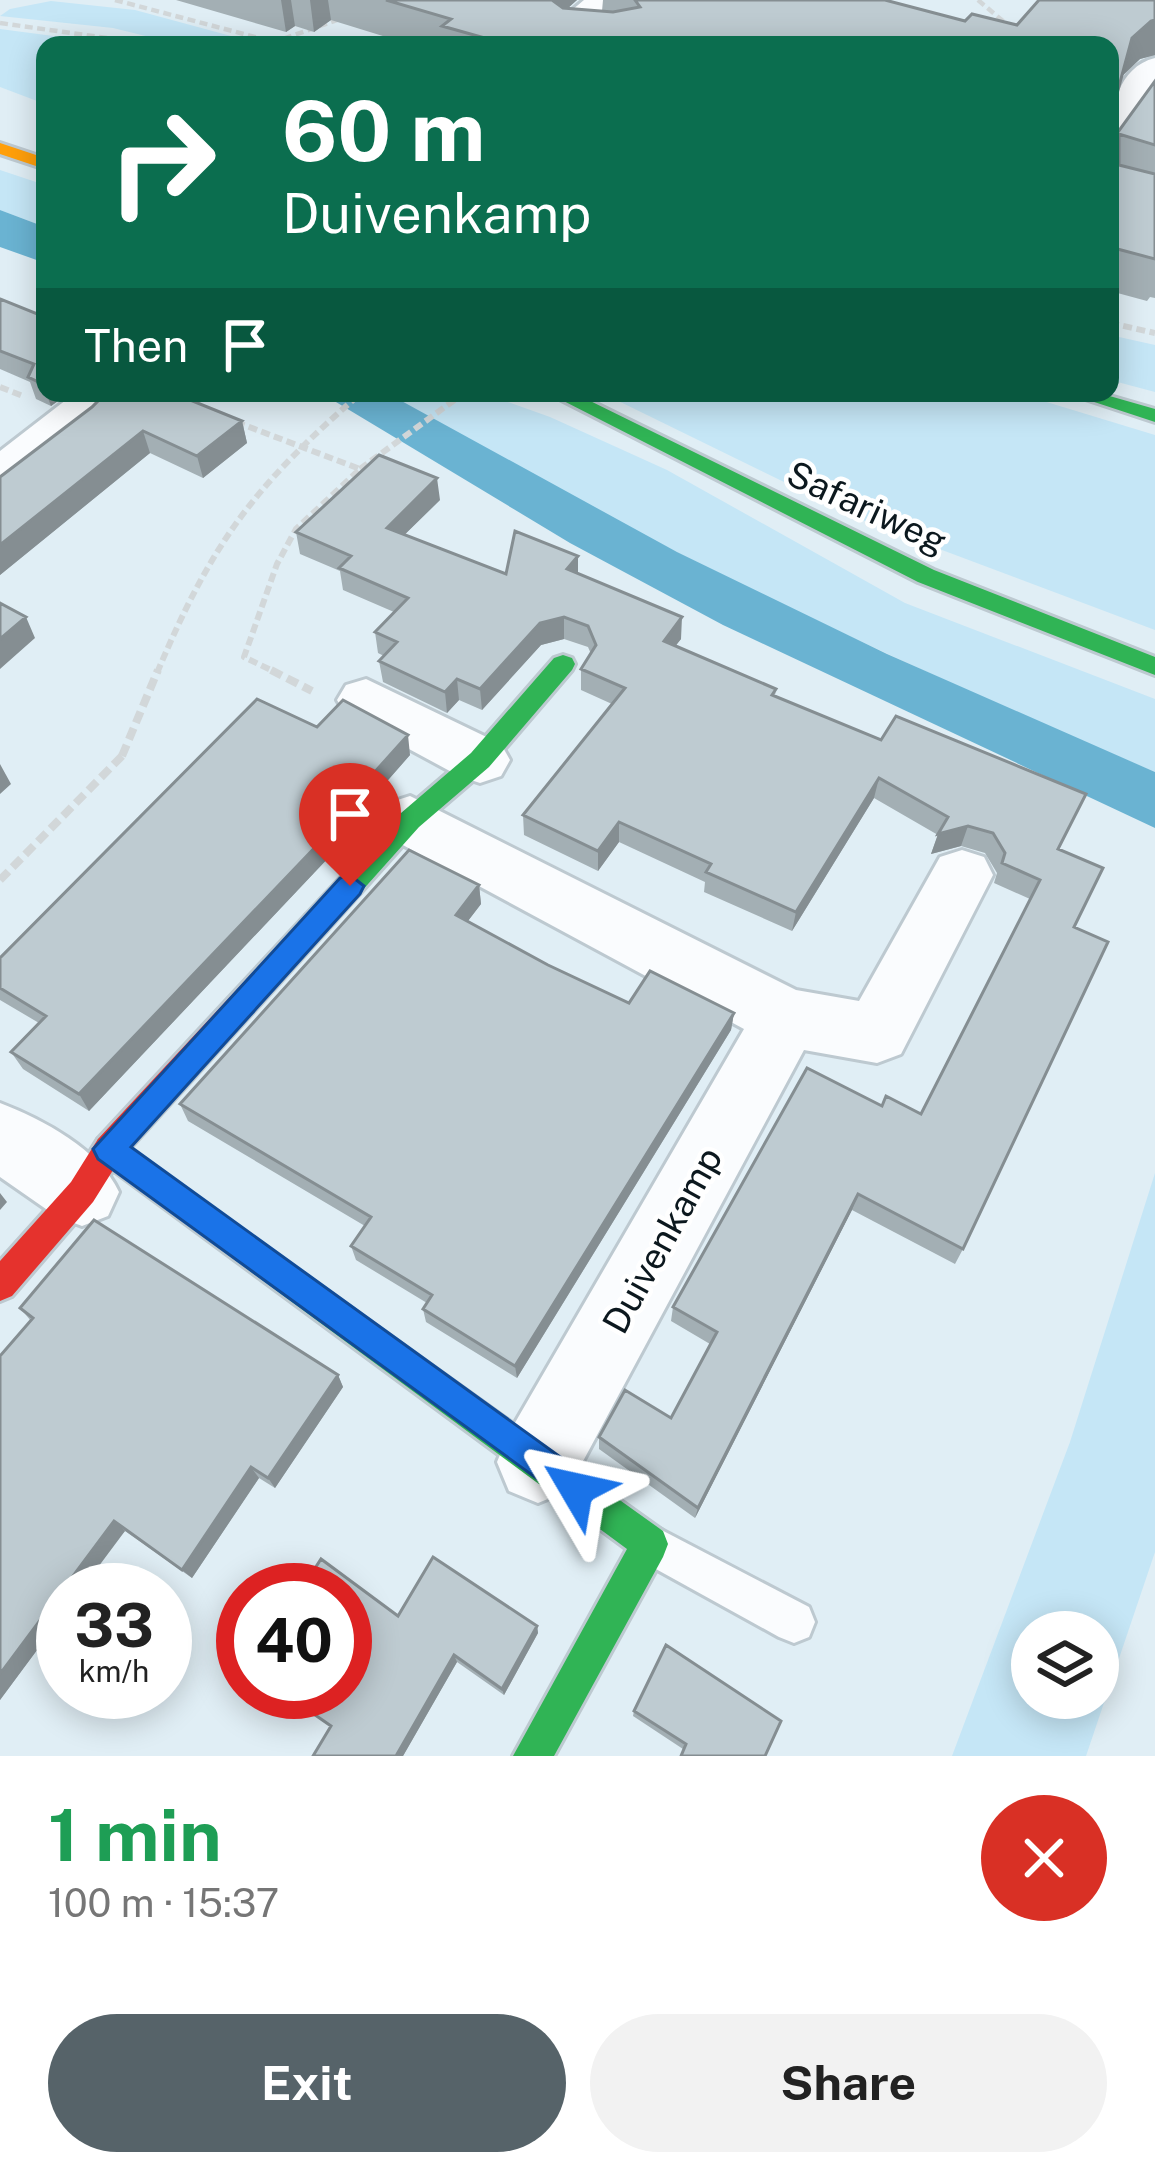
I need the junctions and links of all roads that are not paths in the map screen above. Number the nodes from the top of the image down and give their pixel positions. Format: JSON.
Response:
{"nodes":[{"id":1,"x":607,"y":0,"type":"edge"},
{"id":2,"x":583,"y":36,"type":"edge"},
{"id":3,"x":1155,"y":69,"type":"edge"},
{"id":4,"x":1119,"y":118,"type":"edge"},
{"id":5,"x":0,"y":148,"type":"edge"},
{"id":6,"x":36,"y":161,"type":"edge"},
{"id":7,"x":94,"y":402,"type":"edge"},
{"id":8,"x":576,"y":402,"type":"edge"},
{"id":9,"x":1108,"y":402,"type":"edge"},
{"id":10,"x":1155,"y":416,"type":"edge"},
{"id":11,"x":0,"y":476,"type":"edge"},
{"id":12,"x":563,"y":664,"type":"dead end"},
{"id":13,"x":1155,"y":666,"type":"edge"},
{"id":14,"x":366,"y":700,"type":"road end"},
{"id":15,"x":480,"y":760,"type":"junction"},
{"id":16,"x":410,"y":820,"type":"junction"},
{"id":17,"x":962,"y":874,"type":"dead end"},
{"id":18,"x":786,"y":1018,"type":"junction"},
{"id":19,"x":0,"y":1136,"type":"edge"},
{"id":20,"x":96,"y":1170,"type":"junction"},
{"id":21,"x":0,"y":1286,"type":"edge"},
{"id":22,"x":538,"y":1462,"type":"junction"},
{"id":23,"x":650,"y":1544,"type":"junction"},
{"id":24,"x":794,"y":1622,"type":"dead end"},
{"id":25,"x":533,"y":1756,"type":"edge"}],
"edges":[{"from":1,"to":2,"type":"street"},
{"from":3,"to":4,"type":"street"},
{"from":5,"to":6,"type":"street"},
{"from":7,"to":11,"type":"street"},
{"from":8,"to":13,"type":"street","name":"Safariweg"},
{"from":9,"to":10,"type":"street"},
{"from":12,"to":15,"type":"street"},
{"from":14,"to":15,"type":"street"},
{"from":15,"to":16,"type":"street"},
{"from":16,"to":18,"type":"street"},
{"from":16,"to":20,"type":"street"},
{"from":17,"to":18,"type":"street"},
{"from":18,"to":22,"type":"street","name":"Duivenkamp"},
{"from":19,"to":20,"type":"street"},
{"from":20,"to":21,"type":"street"},
{"from":20,"to":22,"type":"street"},
{"from":22,"to":23,"type":"street"},
{"from":23,"to":24,"type":"lane"},
{"from":23,"to":25,"type":"street"}]}
